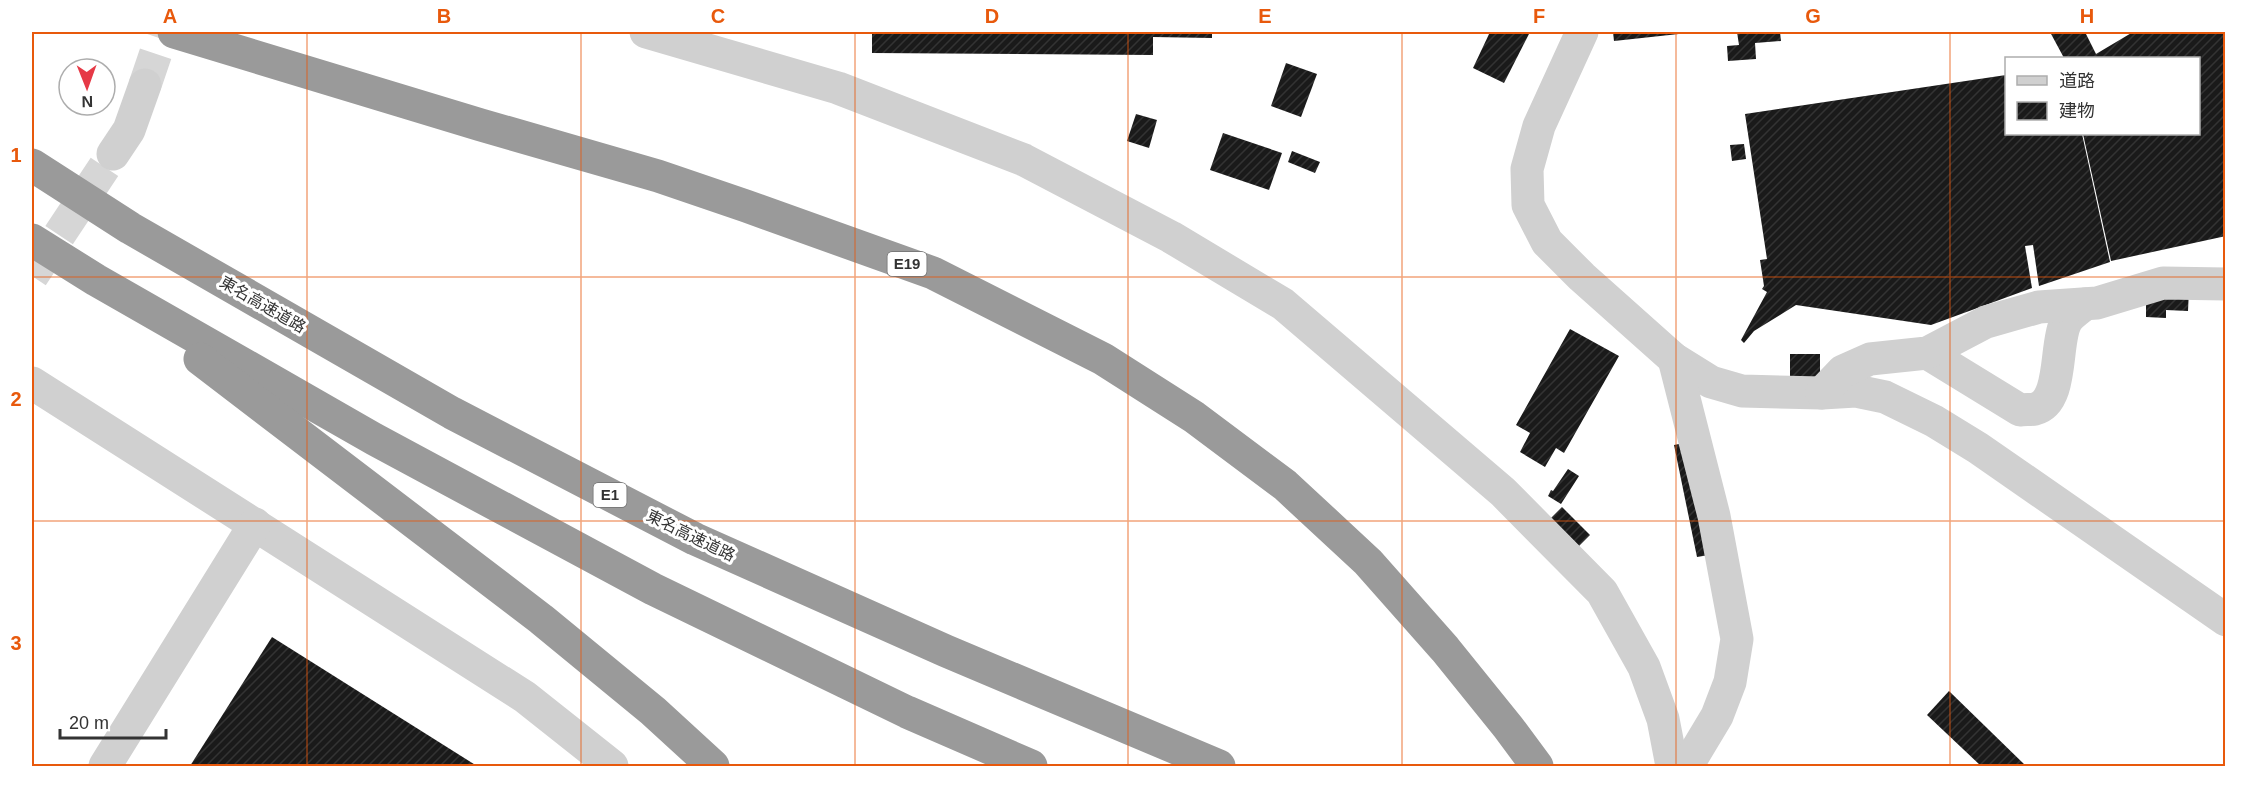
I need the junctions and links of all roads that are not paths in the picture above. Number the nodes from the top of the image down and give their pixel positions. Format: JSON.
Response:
{"nodes":[{"id":1,"x":174,"y":32,"type":"edge"},
{"id":2,"x":646,"y":32,"type":"edge"},
{"id":3,"x":1582,"y":32,"type":"edge"},
{"id":4,"x":145,"y":85,"type":"tunnel mouth"},
{"id":5,"x":112,"y":154,"type":"tunnel mouth"},
{"id":6,"x":32,"y":165,"type":"edge"},
{"id":7,"x":32,"y":240,"type":"edge"},
{"id":8,"x":96,"y":279,"type":"junction"},
{"id":9,"x":2226,"y":284,"type":"edge"},
{"id":10,"x":2085,"y":304,"type":"junction"},
{"id":11,"x":1927,"y":353,"type":"junction"},
{"id":12,"x":1674,"y":359,"type":"junction"},
{"id":13,"x":32,"y":383,"type":"edge"},
{"id":14,"x":1822,"y":393,"type":"junction"},
{"id":15,"x":255,"y":524,"type":"junction"},
{"id":16,"x":2226,"y":620,"type":"edge"},
{"id":17,"x":105,"y":766,"type":"edge"},
{"id":18,"x":612,"y":766,"type":"edge"},
{"id":19,"x":713,"y":766,"type":"edge"},
{"id":20,"x":1031,"y":766,"type":"edge"},
{"id":21,"x":1219,"y":766,"type":"edge"},
{"id":22,"x":1536,"y":766,"type":"edge"},
{"id":23,"x":1672,"y":766,"type":"edge"},
{"id":24,"x":1687,"y":766,"type":"edge"}],
"edges":[{"from":1,"to":22,"type":"highway","number":"E19"},
{"from":2,"to":23,"type":"street"},
{"from":3,"to":12,"type":"street"},
{"from":4,"to":5,"type":"street"},
{"from":6,"to":21,"type":"highway","name":"東名高速道路","number":"E1"},
{"from":7,"to":8,"type":"highway"},
{"from":8,"to":19,"type":"highway"},
{"from":8,"to":20,"type":"highway"},
{"from":9,"to":10,"type":"street"},
{"from":10,"to":11,"type":"street"},
{"from":10,"to":11,"type":"street"},
{"from":11,"to":14,"type":"street"},
{"from":12,"to":14,"type":"street"},
{"from":12,"to":24,"type":"street"},
{"from":13,"to":15,"type":"street"},
{"from":14,"to":16,"type":"street"},
{"from":15,"to":17,"type":"street"},
{"from":15,"to":18,"type":"street"}]}
